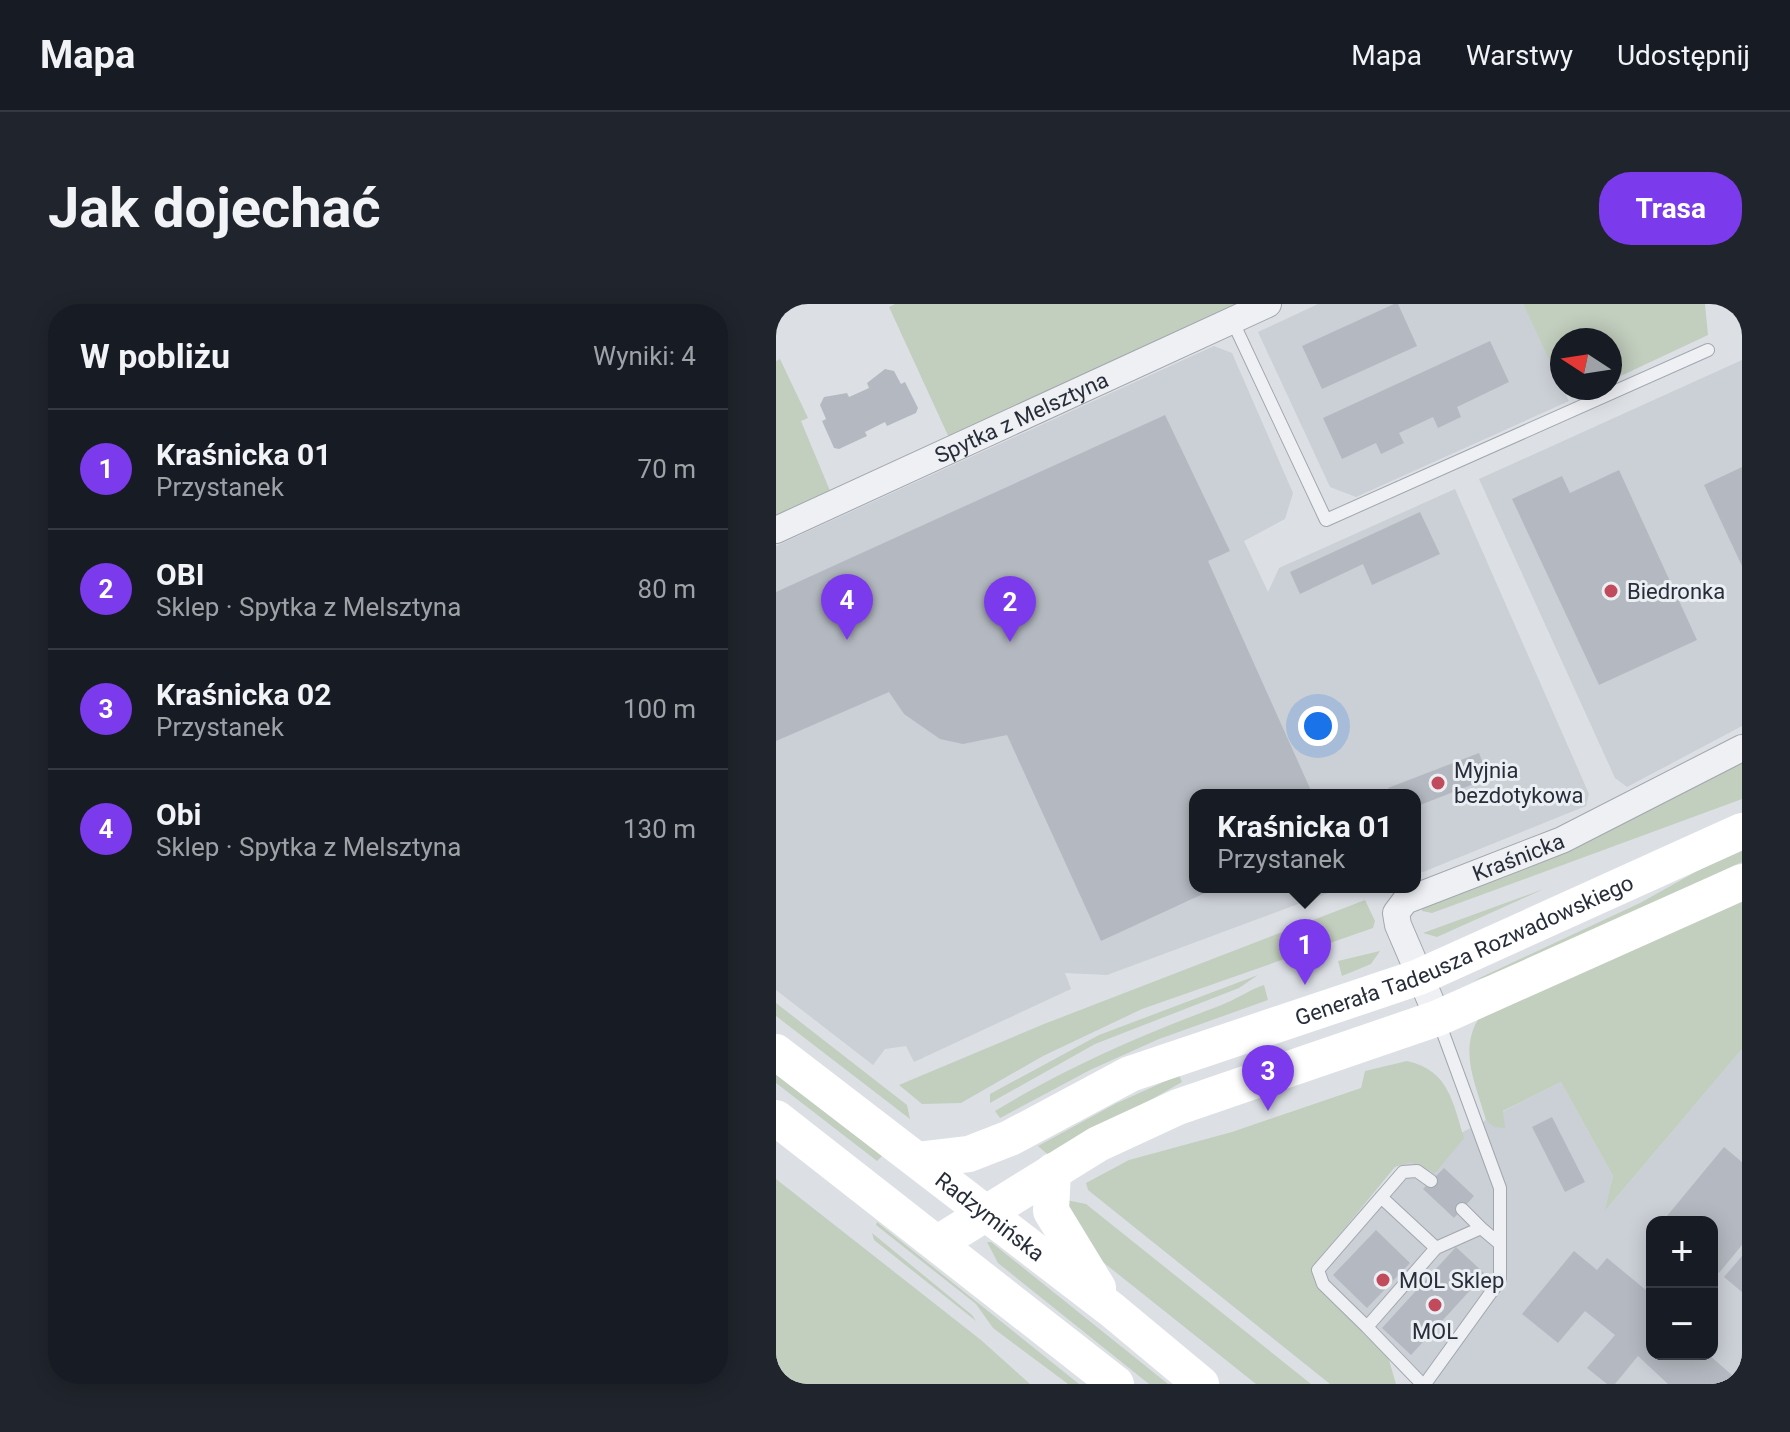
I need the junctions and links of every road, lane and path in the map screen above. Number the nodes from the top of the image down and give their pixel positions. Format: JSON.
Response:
{"nodes":[{"id":1,"x":1268,"y":304,"type":"edge"},
{"id":2,"x":1232,"y":320,"type":"junction"},
{"id":3,"x":1708,"y":350,"type":"dead end"},
{"id":4,"x":776,"y":530,"type":"edge"},
{"id":5,"x":1742,"y":748,"type":"edge"},
{"id":6,"x":1742,"y":831,"type":"edge"},
{"id":7,"x":1742,"y":882,"type":"edge"},
{"id":8,"x":1419,"y":977,"type":"junction"},
{"id":9,"x":1438,"y":1018,"type":"junction"},
{"id":10,"x":776,"y":1052,"type":"edge"},
{"id":11,"x":776,"y":1118,"type":"edge"},
{"id":12,"x":1010,"y":1138,"type":"junction"},
{"id":13,"x":918,"y":1160,"type":"junction"},
{"id":14,"x":1053,"y":1171,"type":"junction"},
{"id":15,"x":1431,"y":1181,"type":"dead end"},
{"id":16,"x":1381,"y":1197,"type":"junction"},
{"id":17,"x":977,"y":1207,"type":"junction"},
{"id":18,"x":1462,"y":1209,"type":"dead end"},
{"id":19,"x":1481,"y":1228,"type":"junction"},
{"id":20,"x":938,"y":1243,"type":"junction"},
{"id":21,"x":1500,"y":1244,"type":"junction"},
{"id":22,"x":1436,"y":1248,"type":"junction"},
{"id":23,"x":1112,"y":1310,"type":"junction"},
{"id":24,"x":1367,"y":1327,"type":"junction"},
{"id":25,"x":1116,"y":1384,"type":"edge"},
{"id":26,"x":1201,"y":1384,"type":"edge"},
{"id":27,"x":1424,"y":1384,"type":"edge"}],
"edges":[{"from":1,"to":2,"type":"street","name":"Spytka z Melsztyna"},
{"from":2,"to":3,"type":"lane"},
{"from":2,"to":4,"type":"street","name":"Spytka z Melsztyna"},
{"from":5,"to":8,"type":"street","name":"Kraśnicka"},
{"from":6,"to":8,"type":"street","name":"Generała Tadeusza Rozwadowskiego"},
{"from":7,"to":9,"type":"street","name":"Generała Tadeusza Rozwadowskiego"},
{"from":8,"to":9,"type":"street","name":"Kraśnicka"},
{"from":8,"to":12,"type":"street","name":"Generała Tadeusza Rozwadowskiego"},
{"from":9,"to":14,"type":"street","name":"Generała Tadeusza Rozwadowskiego"},
{"from":9,"to":21,"type":"lane"},
{"from":10,"to":13,"type":"street","name":"Radzymińska"},
{"from":11,"to":20,"type":"street"},
{"from":12,"to":13,"type":"street"},
{"from":12,"to":17,"type":"street"},
{"from":13,"to":17,"type":"street","name":"Radzymińska"},
{"from":14,"to":17,"type":"street","name":"Generała Tadeusza Rozwadowskiego"},
{"from":14,"to":23,"type":"street"},
{"from":15,"to":16,"type":"lane"},
{"from":16,"to":22,"type":"lane"},
{"from":16,"to":24,"type":"lane"},
{"from":17,"to":20,"type":"street"},
{"from":17,"to":23,"type":"street","name":"Radzymińska"},
{"from":18,"to":19,"type":"lane"},
{"from":19,"to":21,"type":"lane"},
{"from":19,"to":22,"type":"lane"},
{"from":20,"to":25,"type":"street"},
{"from":21,"to":27,"type":"lane"},
{"from":22,"to":24,"type":"lane"},
{"from":23,"to":26,"type":"street","name":"Radzymińska"},
{"from":24,"to":27,"type":"lane"}]}
